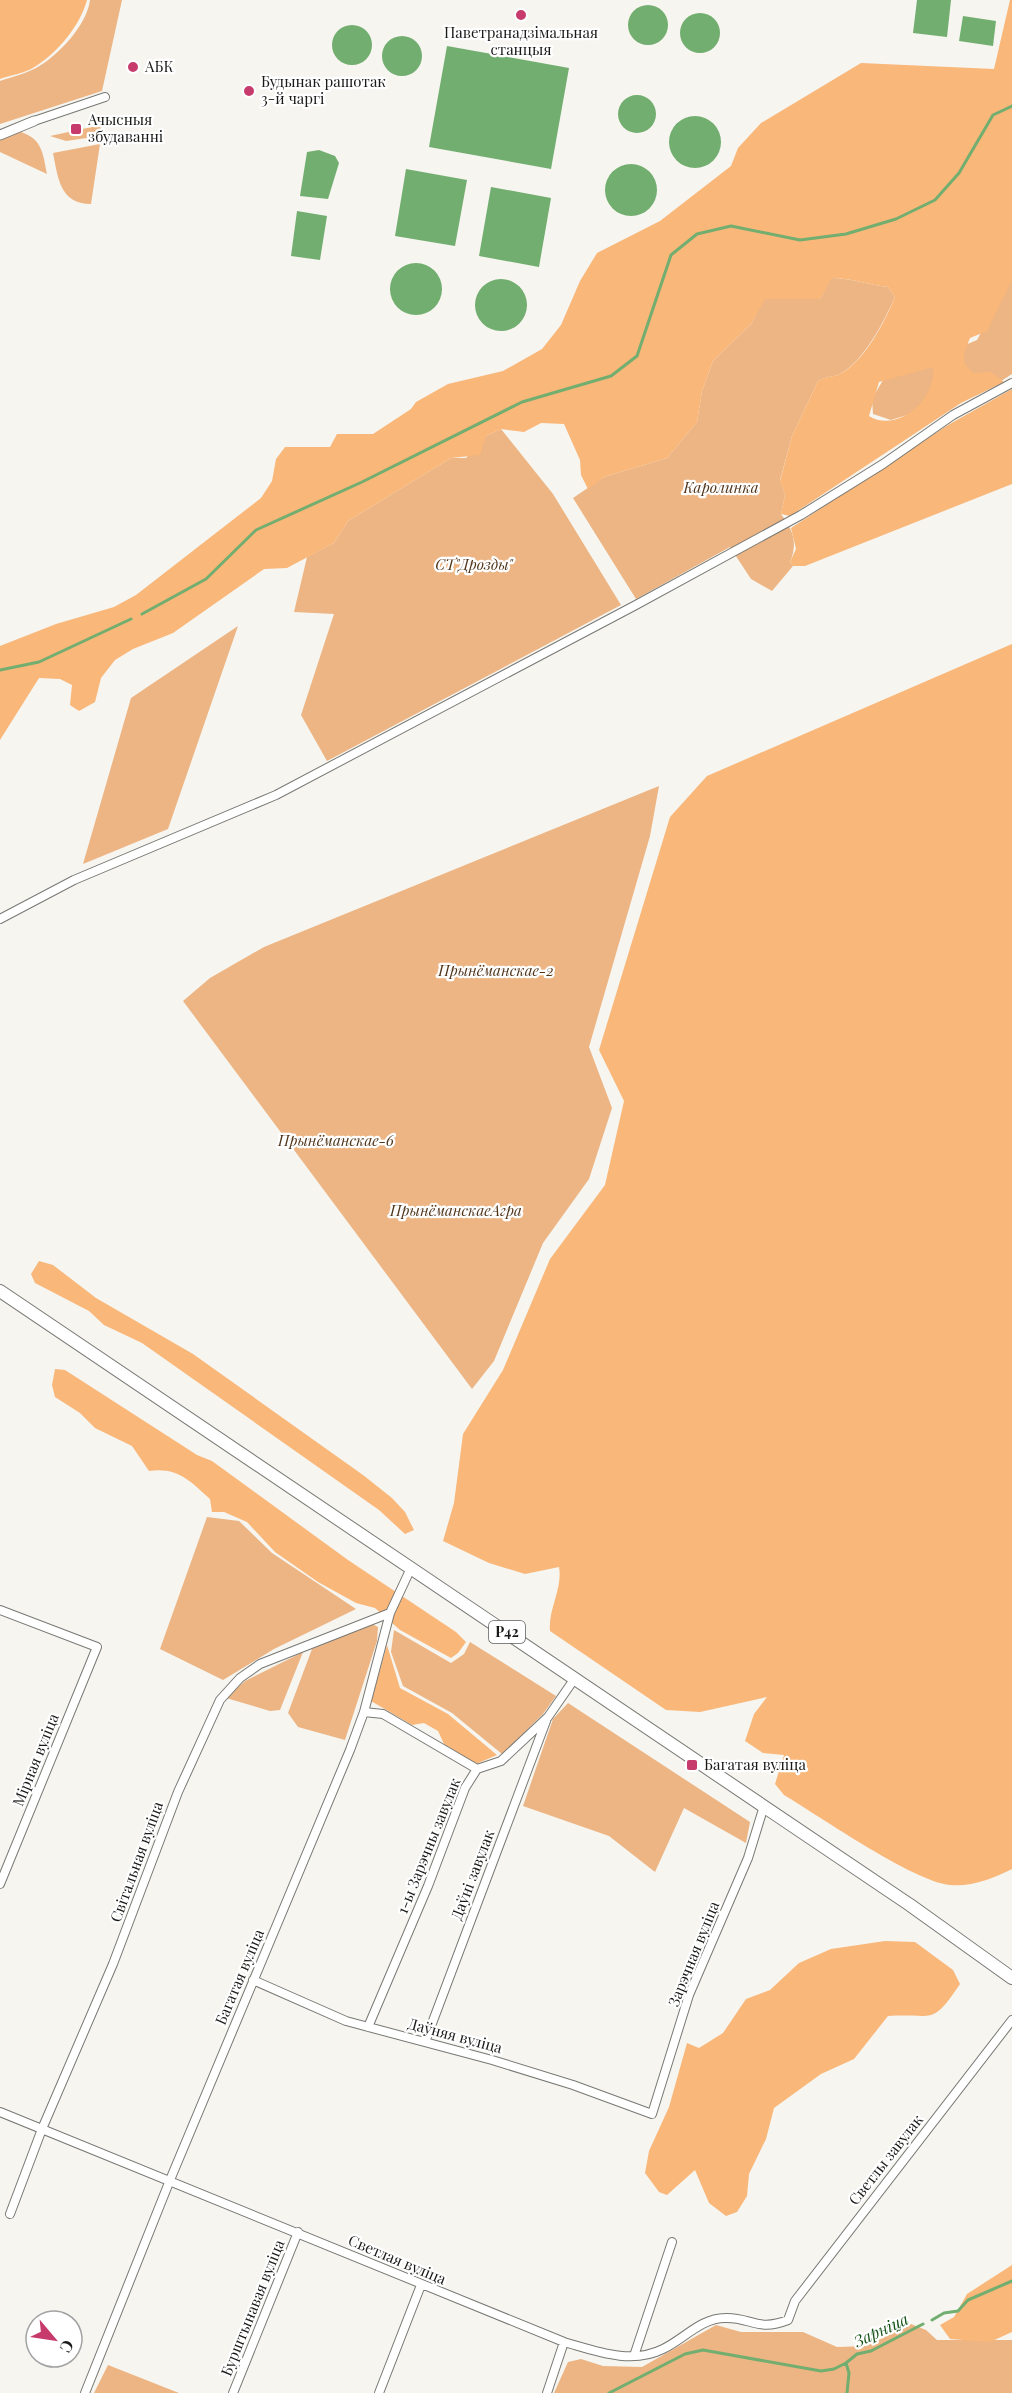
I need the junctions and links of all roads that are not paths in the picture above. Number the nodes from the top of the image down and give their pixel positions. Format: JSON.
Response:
{"nodes":[{"id":1,"x":105,"y":97,"type":"dead end"},
{"id":2,"x":34,"y":121,"type":"joint"},
{"id":3,"x":0,"y":135,"type":"edge"},
{"id":4,"x":1012,"y":383,"type":"edge"},
{"id":5,"x":0,"y":918,"type":"edge"},
{"id":6,"x":0,"y":1291,"type":"edge"},
{"id":7,"x":411,"y":1568,"type":"junction"},
{"id":8,"x":0,"y":1610,"type":"edge"},
{"id":9,"x":390,"y":1613,"type":"junction"},
{"id":10,"x":575,"y":1678,"type":"junction"},
{"id":11,"x":364,"y":1712,"type":"junction"},
{"id":12,"x":548,"y":1718,"type":"junction"},
{"id":13,"x":477,"y":1769,"type":"junction"},
{"id":14,"x":764,"y":1806,"type":"junction"},
{"id":15,"x":0,"y":1884,"type":"edge"},
{"id":16,"x":1012,"y":1978,"type":"edge"},
{"id":17,"x":253,"y":1980,"type":"junction"},
{"id":18,"x":1012,"y":2020,"type":"edge"},
{"id":19,"x":368,"y":2027,"type":"junction"},
{"id":20,"x":424,"y":2042,"type":"junction"},
{"id":21,"x":0,"y":2112,"type":"edge"},
{"id":22,"x":652,"y":2114,"type":"joint"},
{"id":23,"x":42,"y":2129,"type":"junction"},
{"id":24,"x":170,"y":2180,"type":"junction"},
{"id":25,"x":10,"y":2214,"type":"dead end"},
{"id":26,"x":298,"y":2232,"type":"junction"},
{"id":27,"x":672,"y":2242,"type":"dead end"},
{"id":28,"x":421,"y":2285,"type":"junction"},
{"id":29,"x":788,"y":2320,"type":"joint"},
{"id":30,"x":564,"y":2342,"type":"junction"},
{"id":31,"x":634,"y":2356,"type":"junction"},
{"id":32,"x":85,"y":2393,"type":"edge"},
{"id":33,"x":233,"y":2393,"type":"edge"},
{"id":34,"x":379,"y":2393,"type":"edge"},
{"id":35,"x":547,"y":2393,"type":"edge"}],
"edges":[{"from":1,"to":2,"type":"street"},
{"from":2,"to":3,"type":"street"},
{"from":4,"to":5,"type":"street"},
{"from":6,"to":7,"type":"main road","number":"Р42"},
{"from":7,"to":9,"type":"street","name":"Багатая вуліца"},
{"from":7,"to":10,"type":"main road","number":"Р42"},
{"from":8,"to":15,"type":"street","name":"Мірная вуліца"},
{"from":9,"to":11,"type":"street","name":"Багатая вуліца"},
{"from":9,"to":23,"type":"street","name":"Світальная вуліца"},
{"from":10,"to":12,"type":"street","name":"1-ы Зарэчны завулак"},
{"from":10,"to":14,"type":"main road","number":"Р42"},
{"from":11,"to":13,"type":"street"},
{"from":11,"to":17,"type":"street","name":"Багатая вуліца"},
{"from":12,"to":13,"type":"street","name":"1-ы Зарэчны завулак"},
{"from":12,"to":20,"type":"street","name":"Даўні завулак"},
{"from":13,"to":19,"type":"street","name":"1-ы Зарэчны завулак"},
{"from":14,"to":16,"type":"main road","number":"Р42"},
{"from":14,"to":22,"type":"street","name":"Зарэчная вуліца"},
{"from":17,"to":19,"type":"street","name":"Даўняя вуліца"},
{"from":17,"to":24,"type":"street","name":"Багатая вуліца"},
{"from":18,"to":29,"type":"street","name":"Светлы завулак"},
{"from":19,"to":20,"type":"street","name":"Даўняя вуліца"},
{"from":20,"to":22,"type":"street","name":"Даўняя вуліца"},
{"from":21,"to":23,"type":"street","name":"Светлая вуліца"},
{"from":23,"to":24,"type":"street","name":"Светлая вуліца"},
{"from":23,"to":25,"type":"street","name":"Світальная вуліца"},
{"from":24,"to":26,"type":"street","name":"Светлая вуліца"},
{"from":24,"to":32,"type":"street","name":"Багатая вуліца"},
{"from":26,"to":28,"type":"street","name":"Светлая вуліца"},
{"from":26,"to":33,"type":"street","name":"Бурштынавая вуліца"},
{"from":27,"to":31,"type":"street"},
{"from":28,"to":30,"type":"street","name":"Светлая вуліца"},
{"from":28,"to":34,"type":"street"},
{"from":29,"to":31,"type":"street","name":"Светлая вуліца"},
{"from":30,"to":31,"type":"street","name":"Светлая вуліца"},
{"from":30,"to":35,"type":"street"}]}
